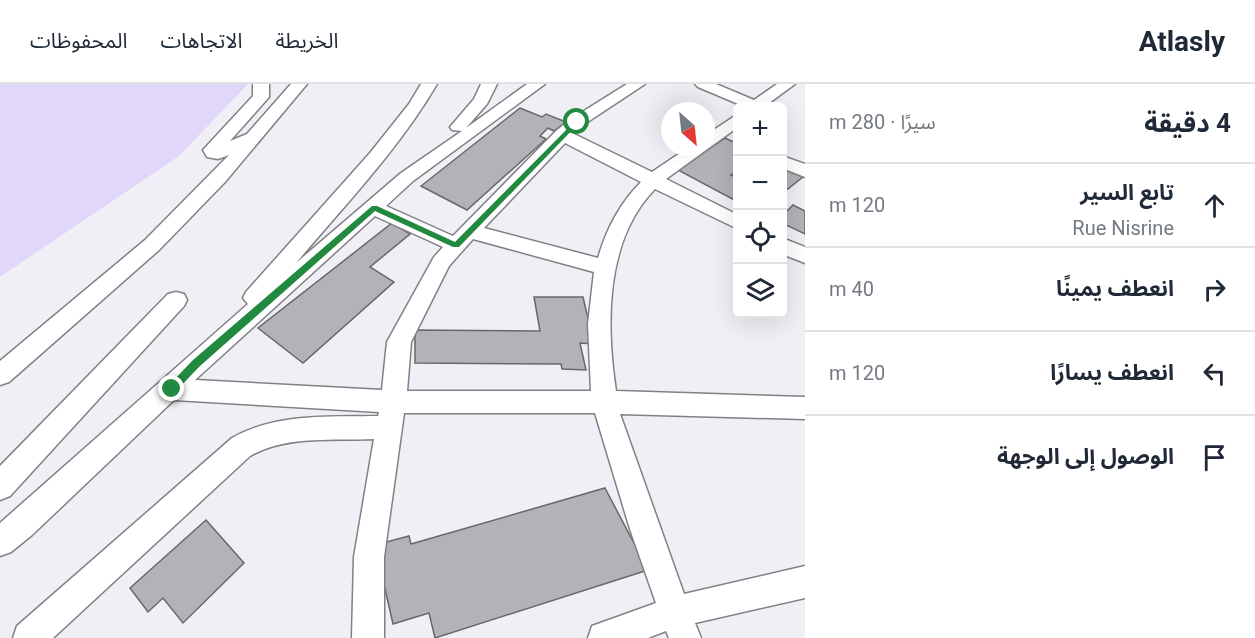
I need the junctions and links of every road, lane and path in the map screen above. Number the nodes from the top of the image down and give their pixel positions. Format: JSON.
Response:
{"nodes":[{"id":1,"x":261,"y":84,"type":"edge"},
{"id":2,"x":298,"y":84,"type":"edge"},
{"id":3,"x":429,"y":84,"type":"edge"},
{"id":4,"x":489,"y":84,"type":"edge"},
{"id":5,"x":537,"y":84,"type":"edge"},
{"id":6,"x":637,"y":84,"type":"edge"},
{"id":7,"x":703,"y":84,"type":"edge"},
{"id":8,"x":787,"y":84,"type":"edge"},
{"id":9,"x":746,"y":102,"type":"edge"},
{"id":10,"x":761,"y":102,"type":"edge"},
{"id":11,"x":733,"y":124,"type":"edge"},
{"id":12,"x":721,"y":132,"type":"junction"},
{"id":13,"x":259,"y":133,"type":"junction"},
{"id":14,"x":562,"y":135,"type":"junction"},
{"id":15,"x":715,"y":136,"type":"edge"},
{"id":16,"x":733,"y":138,"type":"edge"},
{"id":17,"x":687,"y":156,"type":"edge"},
{"id":18,"x":787,"y":162,"type":"edge"},
{"id":19,"x":805,"y":171,"type":"edge"},
{"id":20,"x":408,"y":177,"type":"junction"},
{"id":21,"x":652,"y":181,"type":"junction"},
{"id":22,"x":375,"y":208,"type":"junction"},
{"id":23,"x":733,"y":221,"type":"edge"},
{"id":24,"x":463,"y":238,"type":"junction"},
{"id":25,"x":787,"y":247,"type":"edge"},
{"id":26,"x":805,"y":256,"type":"edge"},
{"id":27,"x":607,"y":268,"type":"junction"},
{"id":28,"x":176,"y":300,"type":"dead end"},
{"id":29,"x":197,"y":363,"type":"junction"},
{"id":30,"x":0,"y":375,"type":"edge"},
{"id":31,"x":172,"y":389,"type":"junction"},
{"id":32,"x":605,"y":402,"type":"junction"},
{"id":33,"x":805,"y":408,"type":"edge"},
{"id":34,"x":391,"y":415,"type":"junction"},
{"id":35,"x":0,"y":486,"type":"edge"},
{"id":36,"x":0,"y":541,"type":"edge"},
{"id":37,"x":805,"y":582,"type":"edge"},
{"id":38,"x":680,"y":625,"type":"edge"},
{"id":39,"x":29,"y":638,"type":"edge"},
{"id":40,"x":368,"y":638,"type":"edge"},
{"id":41,"x":604,"y":638,"type":"edge"}],
"edges":[{"from":1,"to":13,"type":"street"},
{"from":2,"to":13,"type":"street"},
{"from":3,"to":29,"type":"street"},
{"from":4,"to":20,"type":"street"},
{"from":5,"to":20,"type":"street"},
{"from":6,"to":14,"type":"street"},
{"from":7,"to":9,"type":"street"},
{"from":8,"to":10,"type":"street"},
{"from":11,"to":12,"type":"street"},
{"from":12,"to":15,"type":"street"},
{"from":12,"to":16,"type":"street"},
{"from":13,"to":30,"type":"street"},
{"from":14,"to":21,"type":"street"},
{"from":14,"to":24,"type":"street"},
{"from":17,"to":21,"type":"street"},
{"from":18,"to":19,"type":"street"},
{"from":20,"to":22,"type":"street"},
{"from":21,"to":23,"type":"street"},
{"from":21,"to":27,"type":"street"},
{"from":22,"to":24,"type":"street"},
{"from":22,"to":29,"type":"street"},
{"from":24,"to":27,"type":"street"},
{"from":24,"to":34,"type":"street"},
{"from":25,"to":26,"type":"street"},
{"from":27,"to":32,"type":"street"},
{"from":28,"to":35,"type":"street"},
{"from":29,"to":31,"type":"street"},
{"from":31,"to":34,"type":"street"},
{"from":31,"to":36,"type":"street"},
{"from":32,"to":33,"type":"street"},
{"from":32,"to":34,"type":"street"},
{"from":32,"to":38,"type":"street"},
{"from":34,"to":39,"type":"street"},
{"from":34,"to":40,"type":"street"},
{"from":37,"to":38,"type":"street"},
{"from":38,"to":41,"type":"street"}]}
